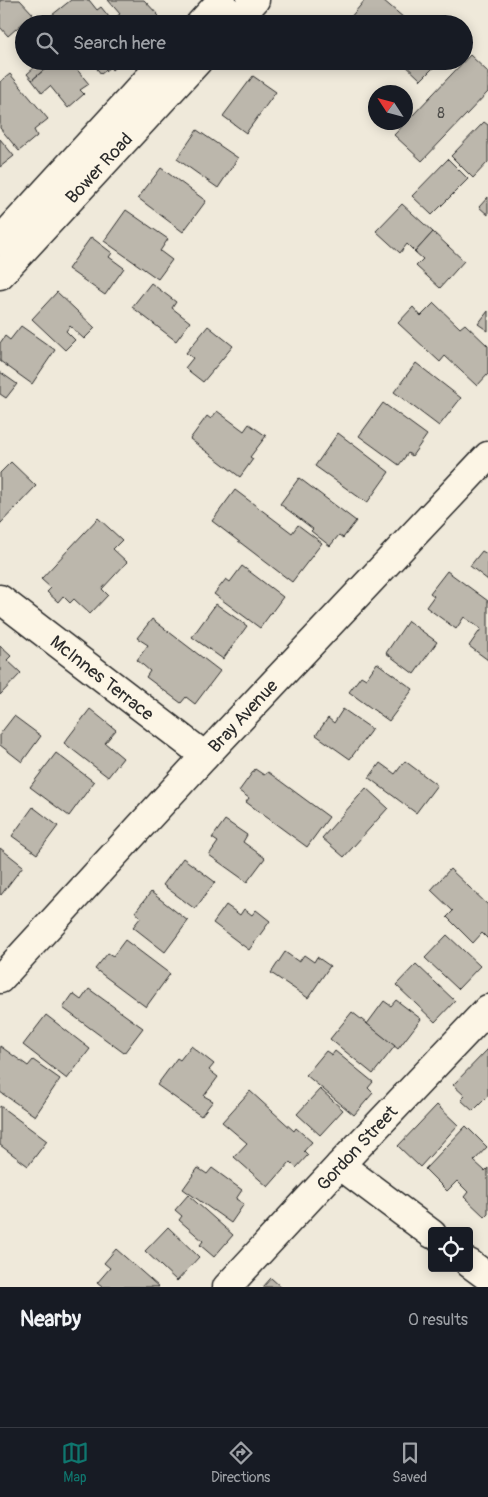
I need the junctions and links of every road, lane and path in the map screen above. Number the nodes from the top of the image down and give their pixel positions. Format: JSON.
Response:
{"nodes":[{"id":1,"x":222,"y":0,"type":"edge"},
{"id":2,"x":255,"y":0,"type":"edge"},
{"id":3,"x":208,"y":15,"type":"edge"},
{"id":4,"x":241,"y":15,"type":"edge"},
{"id":5,"x":157,"y":70,"type":"edge"},
{"id":6,"x":190,"y":70,"type":"edge"},
{"id":7,"x":0,"y":241,"type":"edge"},
{"id":8,"x":0,"y":275,"type":"edge"},
{"id":9,"x":488,"y":456,"type":"edge"},
{"id":10,"x":0,"y":599,"type":"edge"},
{"id":11,"x":205,"y":756,"type":"junction"},
{"id":12,"x":0,"y":979,"type":"edge"},
{"id":13,"x":488,"y":1009,"type":"edge"},
{"id":14,"x":340,"y":1165,"type":"junction"},
{"id":15,"x":428,"y":1231,"type":"edge"},
{"id":16,"x":473,"y":1266,"type":"edge"},
{"id":17,"x":488,"y":1277,"type":"edge"},
{"id":18,"x":227,"y":1287,"type":"edge"}],
"edges":[{"from":1,"to":3,"type":"street"},
{"from":2,"to":4,"type":"street"},
{"from":5,"to":7,"type":"street","name":"Bower Road"},
{"from":6,"to":8,"type":"street","name":"Bower Road"},
{"from":9,"to":11,"type":"street","name":"Bray Avenue"},
{"from":10,"to":11,"type":"street","name":"McInnes Terrace"},
{"from":11,"to":12,"type":"street","name":"Bray Avenue"},
{"from":13,"to":14,"type":"street","name":"Gordon Street"},
{"from":14,"to":15,"type":"street"},
{"from":14,"to":18,"type":"street","name":"Gordon Street"},
{"from":16,"to":17,"type":"street"}]}
